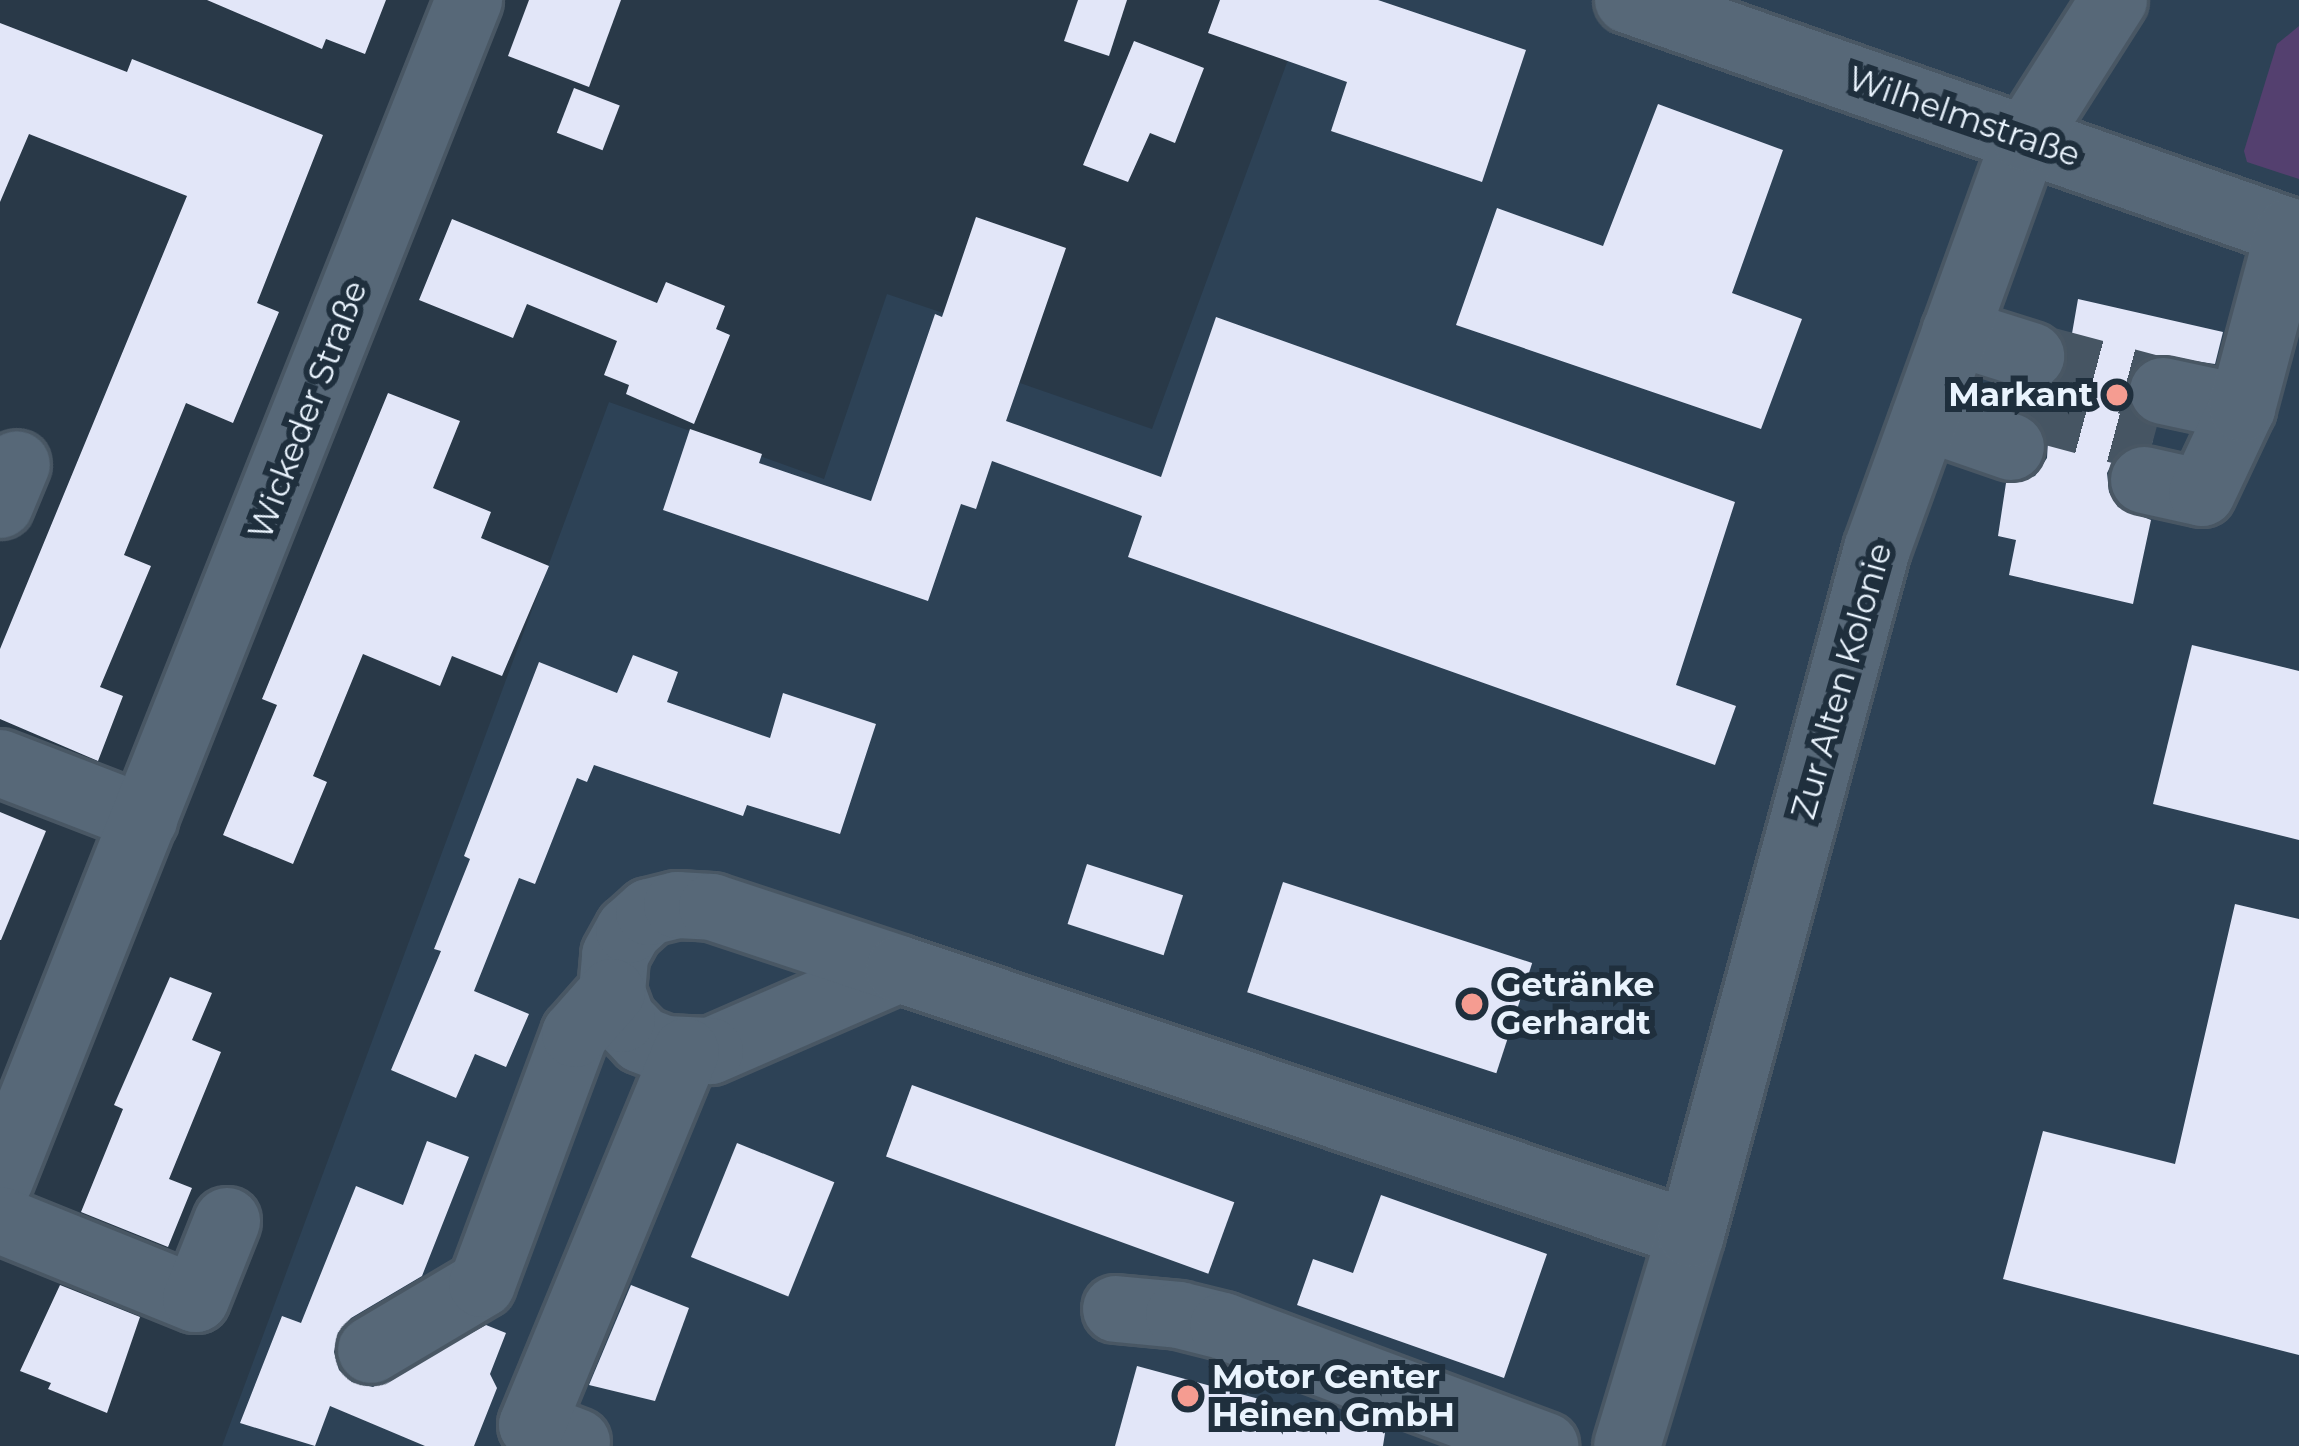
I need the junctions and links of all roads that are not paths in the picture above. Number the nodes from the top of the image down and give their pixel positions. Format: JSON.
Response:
{"nodes":[{"id":1,"x":469,"y":0,"type":"edge"},
{"id":2,"x":2114,"y":0,"type":"edge"},
{"id":3,"x":1633,"y":1,"type":"edge"},
{"id":4,"x":2026,"y":138,"type":"junction"},
{"id":5,"x":2294,"y":233,"type":"edge"},
{"id":6,"x":1940,"y":374,"type":"junction"},
{"id":7,"x":2230,"y":432,"type":"junction"},
{"id":8,"x":0,"y":763,"type":"edge"},
{"id":9,"x":146,"y":819,"type":"junction"},
{"id":10,"x":899,"y":969,"type":"junction"},
{"id":11,"x":611,"y":992,"type":"junction"},
{"id":12,"x":686,"y":1052,"type":"junction"},
{"id":13,"x":0,"y":1180,"type":"edge"},
{"id":14,"x":0,"y":1220,"type":"edge"},
{"id":15,"x":226,"y":1221,"type":"dead end"},
{"id":16,"x":1691,"y":1234,"type":"junction"},
{"id":17,"x":1116,"y":1310,"type":"dead end"},
{"id":18,"x":370,"y":1350,"type":"dead end"},
{"id":19,"x":577,"y":1442,"type":"dead end"},
{"id":20,"x":1545,"y":1446,"type":"edge"},
{"id":21,"x":1627,"y":1446,"type":"edge"}],
"edges":[{"from":1,"to":9,"type":"street","name":"Wickeder Straße"},
{"from":2,"to":4,"type":"street","name":"Zur Alten Kolonie"},
{"from":3,"to":4,"type":"street","name":"Wilhelmstraße"},
{"from":4,"to":5,"type":"street","name":"Wilhelmstraße"},
{"from":4,"to":6,"type":"street","name":"Zur Alten Kolonie"},
{"from":5,"to":7,"type":"street"},
{"from":6,"to":6,"type":"street"},
{"from":6,"to":16,"type":"street","name":"Zur Alten Kolonie"},
{"from":7,"to":7,"type":"street"},
{"from":8,"to":9,"type":"street"},
{"from":9,"to":13,"type":"street","name":"Wickeder Straße"},
{"from":10,"to":11,"type":"street"},
{"from":10,"to":12,"type":"street"},
{"from":10,"to":16,"type":"street"},
{"from":11,"to":12,"type":"street"},
{"from":11,"to":18,"type":"street"},
{"from":12,"to":19,"type":"street"},
{"from":14,"to":15,"type":"street"},
{"from":16,"to":21,"type":"street","name":"Zur Alten Kolonie"},
{"from":17,"to":20,"type":"street"}]}
